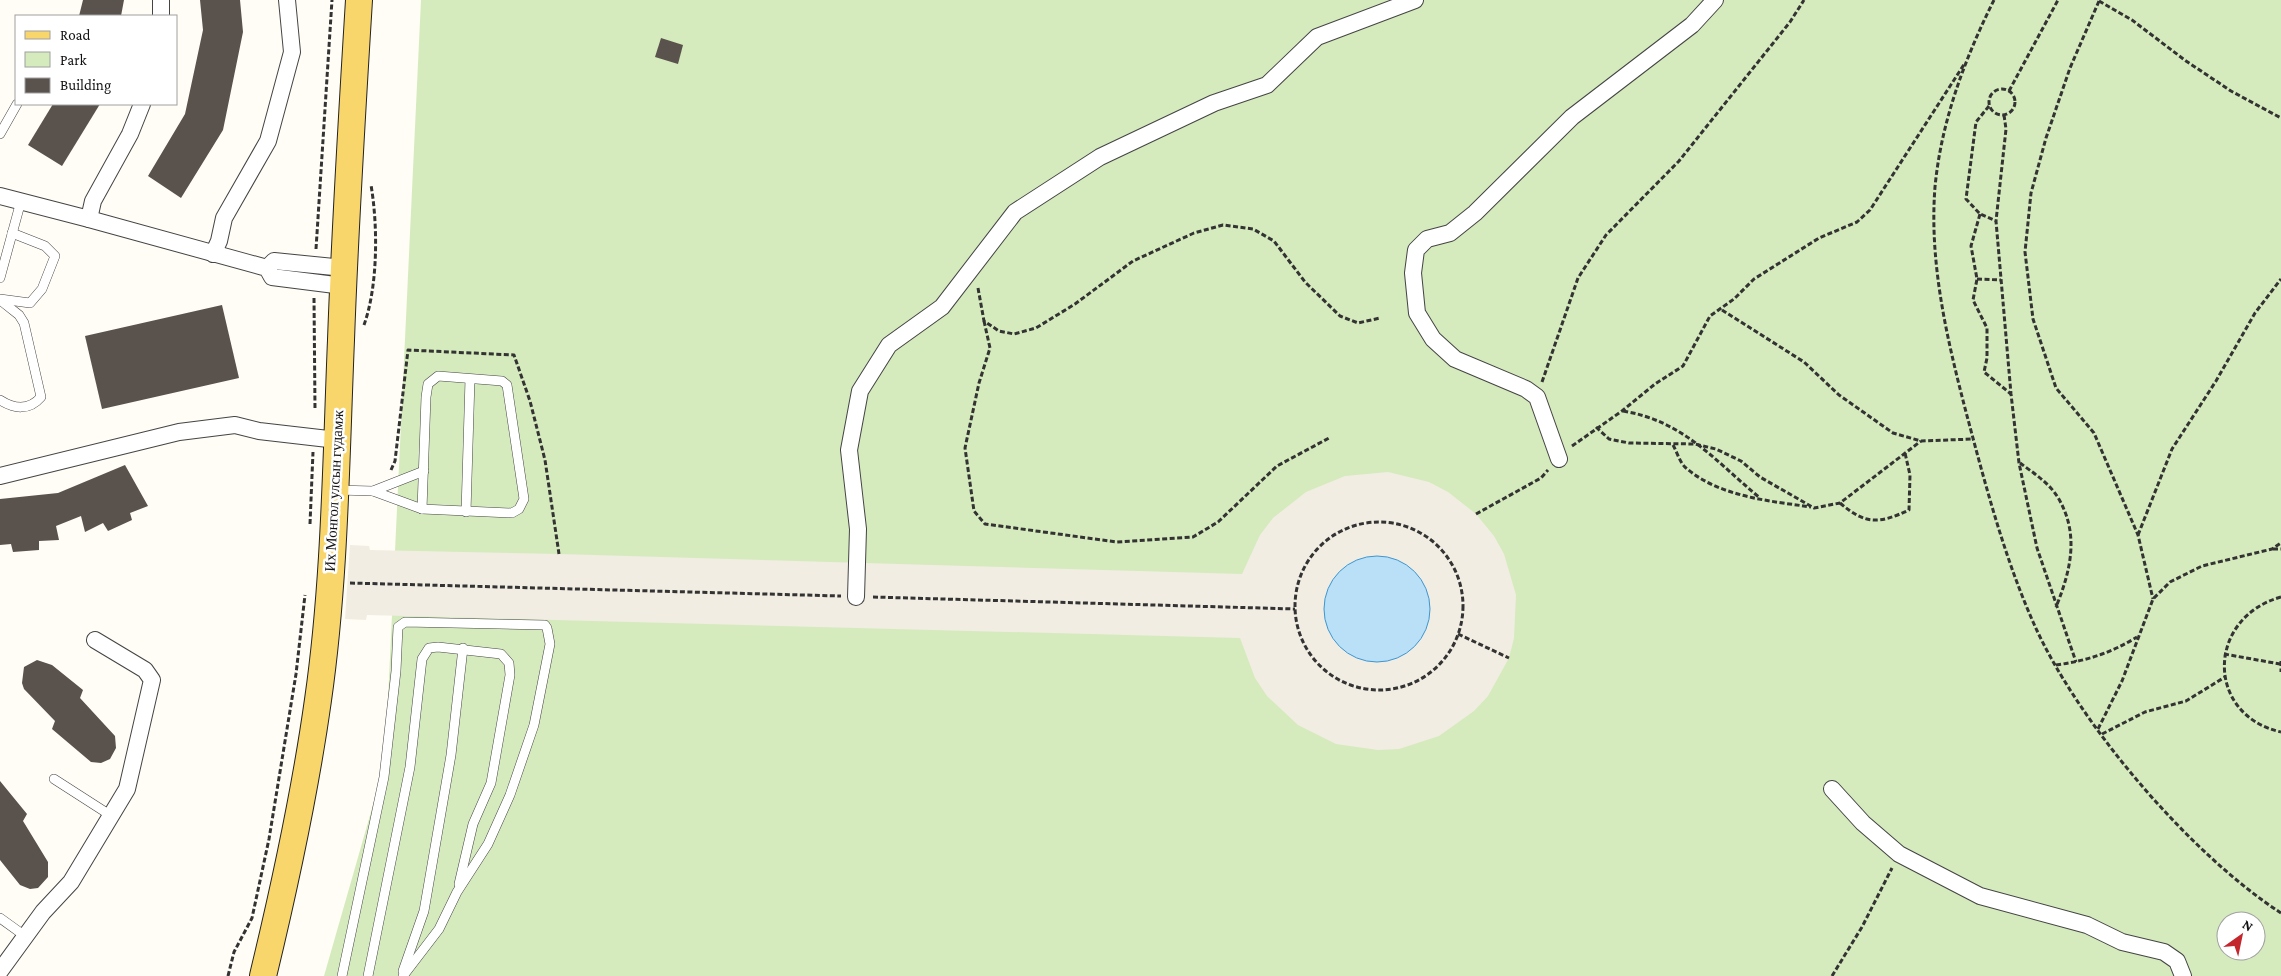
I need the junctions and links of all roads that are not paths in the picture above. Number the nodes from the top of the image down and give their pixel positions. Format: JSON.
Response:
{"nodes":[{"id":1,"x":161,"y":0,"type":"edge"},
{"id":2,"x":287,"y":0,"type":"edge"},
{"id":3,"x":359,"y":0,"type":"edge"},
{"id":4,"x":1415,"y":0,"type":"edge"},
{"id":5,"x":1715,"y":0,"type":"edge"},
{"id":6,"x":161,"y":15,"type":"edge"},
{"id":7,"x":16,"y":105,"type":"edge"},
{"id":8,"x":142,"y":105,"type":"edge"},
{"id":9,"x":0,"y":134,"type":"edge"},
{"id":10,"x":0,"y":196,"type":"edge"},
{"id":11,"x":21,"y":202,"type":"junction"},
{"id":12,"x":89,"y":218,"type":"junction"},
{"id":13,"x":12,"y":233,"type":"junction"},
{"id":14,"x":213,"y":254,"type":"junction"},
{"id":15,"x":267,"y":268,"type":"junction"},
{"id":16,"x":343,"y":277,"type":"junction"},
{"id":17,"x":0,"y":278,"type":"edge"},
{"id":18,"x":0,"y":299,"type":"edge"},
{"id":19,"x":470,"y":378,"type":"junction"},
{"id":20,"x":0,"y":400,"type":"edge"},
{"id":21,"x":325,"y":439,"type":"junction"},
{"id":22,"x":1559,"y":459,"type":"road end"},
{"id":23,"x":424,"y":471,"type":"junction"},
{"id":24,"x":0,"y":476,"type":"edge"},
{"id":25,"x":334,"y":490,"type":"junction"},
{"id":26,"x":372,"y":491,"type":"junction"},
{"id":27,"x":422,"y":509,"type":"junction"},
{"id":28,"x":466,"y":512,"type":"junction"},
{"id":29,"x":856,"y":596,"type":"road end"},
{"id":30,"x":95,"y":640,"type":"dead end"},
{"id":31,"x":462,"y":648,"type":"junction"},
{"id":32,"x":54,"y":779,"type":"dead end"},
{"id":33,"x":1832,"y":788,"type":"dead end"},
{"id":34,"x":110,"y":815,"type":"junction"},
{"id":35,"x":457,"y":892,"type":"junction"},
{"id":36,"x":0,"y":918,"type":"edge"},
{"id":37,"x":25,"y":936,"type":"junction"},
{"id":38,"x":0,"y":972,"type":"edge"},
{"id":39,"x":262,"y":976,"type":"edge"},
{"id":40,"x":342,"y":976,"type":"edge"},
{"id":41,"x":368,"y":976,"type":"edge"},
{"id":42,"x":402,"y":976,"type":"edge"},
{"id":43,"x":2183,"y":976,"type":"edge"}],
"edges":[{"from":1,"to":6,"type":"street"},
{"from":2,"to":14,"type":"street"},
{"from":3,"to":16,"type":"main road","name":"Их Монгол улсын гудамж"},
{"from":4,"to":29,"type":"street"},
{"from":5,"to":22,"type":"street"},
{"from":7,"to":9,"type":"lane"},
{"from":8,"to":12,"type":"street"},
{"from":10,"to":11,"type":"street"},
{"from":11,"to":12,"type":"street"},
{"from":11,"to":13,"type":"lane"},
{"from":12,"to":14,"type":"street"},
{"from":13,"to":17,"type":"lane"},
{"from":13,"to":18,"type":"lane"},
{"from":14,"to":15,"type":"street"},
{"from":15,"to":16,"type":"street"},
{"from":15,"to":16,"type":"street"},
{"from":16,"to":21,"type":"main road","name":"Их Монгол улсын гудамж"},
{"from":18,"to":20,"type":"lane"},
{"from":19,"to":23,"type":"lane"},
{"from":19,"to":28,"type":"lane"},
{"from":19,"to":28,"type":"lane"},
{"from":21,"to":24,"type":"street"},
{"from":21,"to":25,"type":"main road","name":"Их Монгол улсын гудамж"},
{"from":23,"to":26,"type":"lane"},
{"from":23,"to":27,"type":"lane"},
{"from":25,"to":26,"type":"lane"},
{"from":25,"to":39,"type":"main road","name":"Их Монгол улсын гудамж"},
{"from":26,"to":27,"type":"lane"},
{"from":27,"to":28,"type":"lane"},
{"from":30,"to":34,"type":"street"},
{"from":31,"to":35,"type":"lane"},
{"from":31,"to":41,"type":"lane"},
{"from":31,"to":42,"type":"lane"},
{"from":32,"to":34,"type":"lane"},
{"from":33,"to":43,"type":"street"},
{"from":34,"to":37,"type":"street"},
{"from":35,"to":40,"type":"lane"},
{"from":35,"to":42,"type":"lane"},
{"from":36,"to":37,"type":"lane"},
{"from":37,"to":38,"type":"street"}]}
